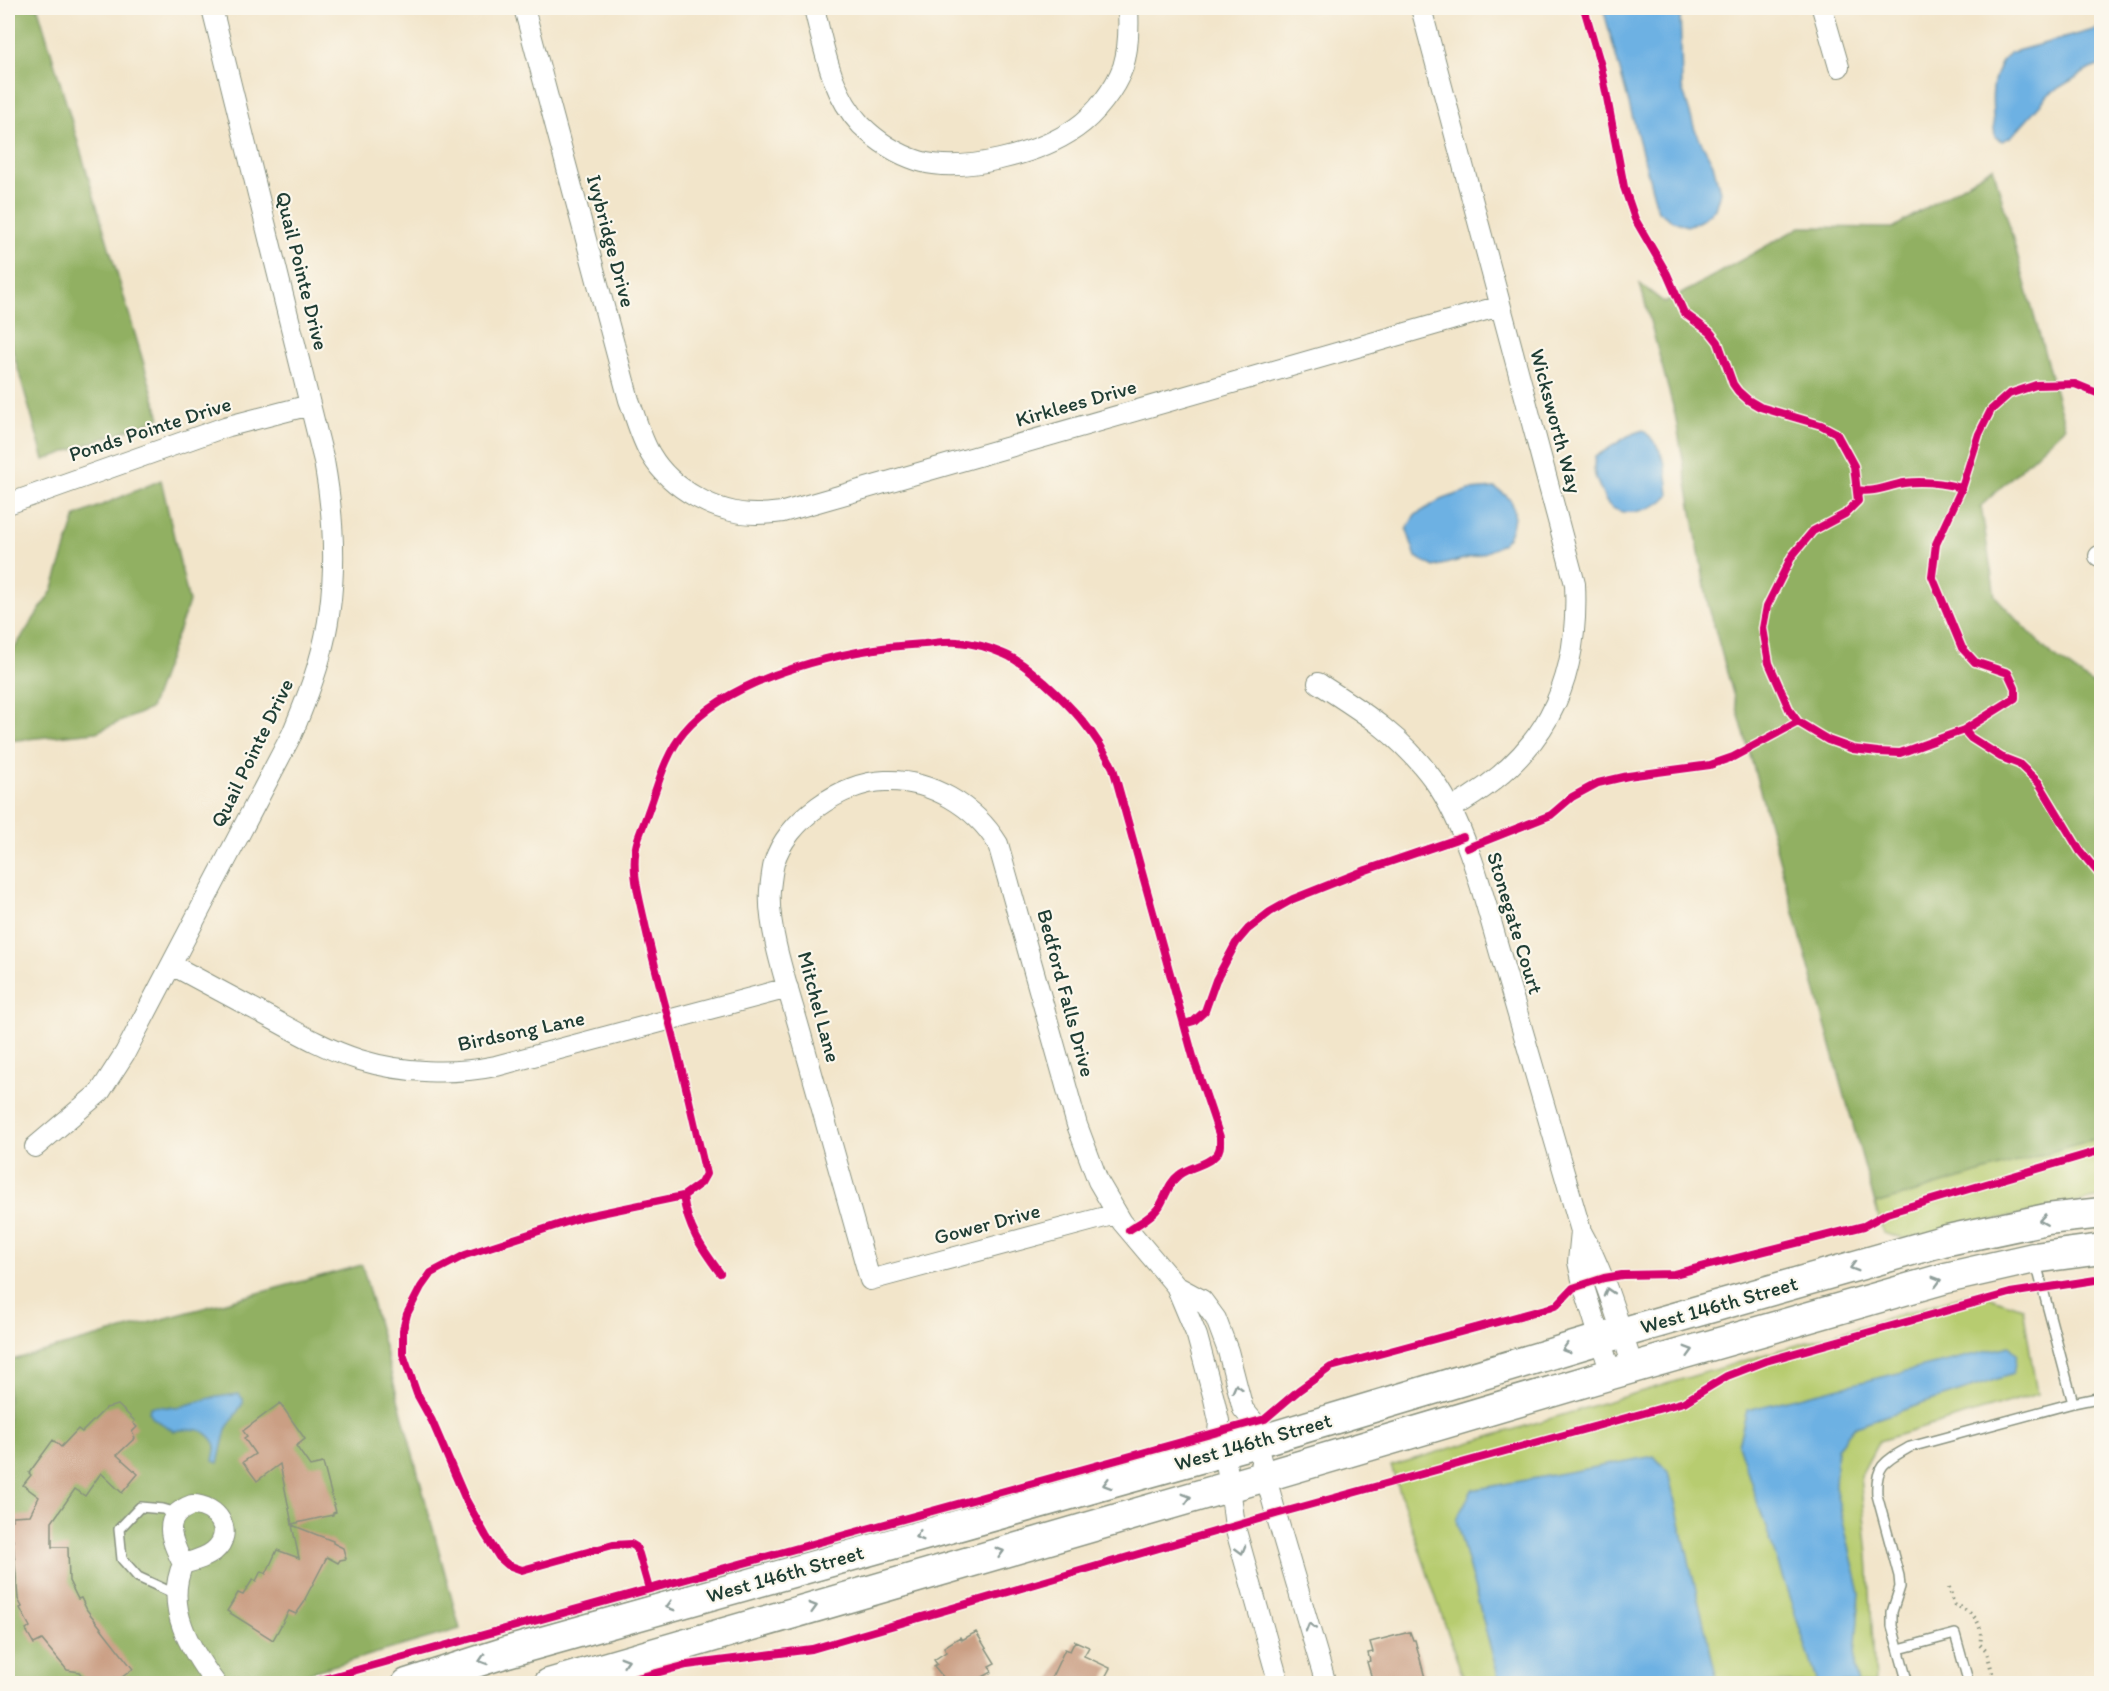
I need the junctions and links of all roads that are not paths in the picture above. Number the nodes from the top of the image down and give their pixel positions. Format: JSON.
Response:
{"nodes":[{"id":1,"x":212,"y":8,"type":"edge"},
{"id":2,"x":524,"y":8,"type":"edge"},
{"id":3,"x":814,"y":8,"type":"edge"},
{"id":4,"x":1128,"y":8,"type":"edge"},
{"id":5,"x":1421,"y":8,"type":"edge"},
{"id":6,"x":1822,"y":8,"type":"edge"},
{"id":7,"x":1839,"y":67,"type":"dead end"},
{"id":8,"x":1500,"y":306,"type":"junction"},
{"id":9,"x":310,"y":405,"type":"junction"},
{"id":10,"x":670,"y":478,"type":"joint"},
{"id":11,"x":8,"y":504,"type":"edge"},
{"id":12,"x":1318,"y":683,"type":"dead end"},
{"id":13,"x":862,"y":784,"type":"joint"},
{"id":14,"x":1452,"y":808,"type":"junction"},
{"id":15,"x":172,"y":965,"type":"junction"},
{"id":16,"x":788,"y":988,"type":"junction"},
{"id":17,"x":35,"y":1147,"type":"dead end"},
{"id":18,"x":2102,"y":1213,"type":"edge"},
{"id":19,"x":1116,"y":1214,"type":"junction"},
{"id":20,"x":2102,"y":1249,"type":"edge"},
{"id":21,"x":2034,"y":1258,"type":"junction"},
{"id":22,"x":870,"y":1280,"type":"joint"},
{"id":23,"x":1176,"y":1286,"type":"junction"},
{"id":24,"x":1611,"y":1336,"type":"junction"},
{"id":25,"x":1622,"y":1371,"type":"junction"},
{"id":26,"x":2102,"y":1397,"type":"edge"},
{"id":27,"x":2073,"y":1402,"type":"junction"},
{"id":28,"x":1256,"y":1442,"type":"junction"},
{"id":29,"x":1224,"y":1451,"type":"junction"},
{"id":30,"x":1266,"y":1476,"type":"junction"},
{"id":31,"x":1230,"y":1486,"type":"junction"},
{"id":32,"x":177,"y":1514,"type":"junction"},
{"id":33,"x":183,"y":1564,"type":"junction"},
{"id":34,"x":175,"y":1594,"type":"junction"},
{"id":35,"x":1899,"y":1649,"type":"junction"},
{"id":36,"x":216,"y":1683,"type":"edge"},
{"id":37,"x":407,"y":1683,"type":"edge"},
{"id":38,"x":549,"y":1683,"type":"edge"},
{"id":39,"x":1279,"y":1683,"type":"edge"},
{"id":40,"x":1326,"y":1683,"type":"edge"},
{"id":41,"x":1908,"y":1683,"type":"edge"},
{"id":42,"x":1969,"y":1683,"type":"edge"}],
"edges":[{"from":1,"to":9,"type":"street","name":"Quail Pointe Drive"},
{"from":2,"to":10,"type":"street","name":"Ivybridge Drive"},
{"from":3,"to":4,"type":"street"},
{"from":5,"to":8,"type":"street","name":"Wicksworth Way"},
{"from":6,"to":7,"type":"street"},
{"from":8,"to":10,"type":"street","name":"Kirklees Drive"},
{"from":8,"to":14,"type":"street","name":"Wicksworth Way"},
{"from":9,"to":11,"type":"street","name":"Ponds Pointe Drive"},
{"from":9,"to":15,"type":"street","name":"Quail Pointe Drive"},
{"from":12,"to":14,"type":"street","name":"Stonegate Court"},
{"from":13,"to":16,"type":"street","name":"Mitchel Lane"},
{"from":13,"to":19,"type":"street","name":"Bedford Falls Drive"},
{"from":14,"to":24,"type":"street","name":"Stonegate Court"},
{"from":15,"to":16,"type":"street","name":"Birdsong Lane"},
{"from":15,"to":17,"type":"street","name":"Quail Pointe Drive"},
{"from":16,"to":22,"type":"street","name":"Mitchel Lane"},
{"from":18,"to":24,"type":"main road","name":"West 146th Street","one_way":true},
{"from":19,"to":22,"type":"street","name":"Gower Drive"},
{"from":19,"to":23,"type":"street","name":"Bedford Falls Drive"},
{"from":20,"to":21,"type":"main road","name":"West 146th Street"},
{"from":25,"to":21,"type":"main road","name":"West 146th Street","one_way":true},
{"from":21,"to":27,"type":"lane"},
{"from":28,"to":23,"type":"street","name":"Bedford Falls Drive","one_way":true},
{"from":23,"to":29,"type":"street","name":"Bedford Falls Drive"},
{"from":24,"to":25,"type":"street","name":"Stonegate Court"},
{"from":24,"to":28,"type":"main road","name":"West 146th Street","one_way":true},
{"from":25,"to":30,"type":"main road","name":"West 146th Street"},
{"from":26,"to":27,"type":"lane"},
{"from":27,"to":35,"type":"lane"},
{"from":28,"to":29,"type":"main road","name":"West 146th Street"},
{"from":28,"to":30,"type":"street","name":"Bedford Falls Drive"},
{"from":29,"to":31,"type":"street","name":"Bedford Falls Drive"},
{"from":29,"to":37,"type":"main road","name":"West 146th Street","one_way":true},
{"from":30,"to":31,"type":"main road","name":"West 146th Street"},
{"from":40,"to":30,"type":"street","name":"Bedford Falls Drive","one_way":true},
{"from":38,"to":31,"type":"main road","name":"West 146th Street","one_way":true},
{"from":31,"to":39,"type":"street","name":"Bedford Falls Drive","one_way":true},
{"from":32,"to":33,"type":"street"},
{"from":32,"to":33,"type":"street"},
{"from":32,"to":34,"type":"lane"},
{"from":33,"to":34,"type":"street"},
{"from":34,"to":36,"type":"street"},
{"from":35,"to":41,"type":"lane"},
{"from":35,"to":42,"type":"lane"}]}
